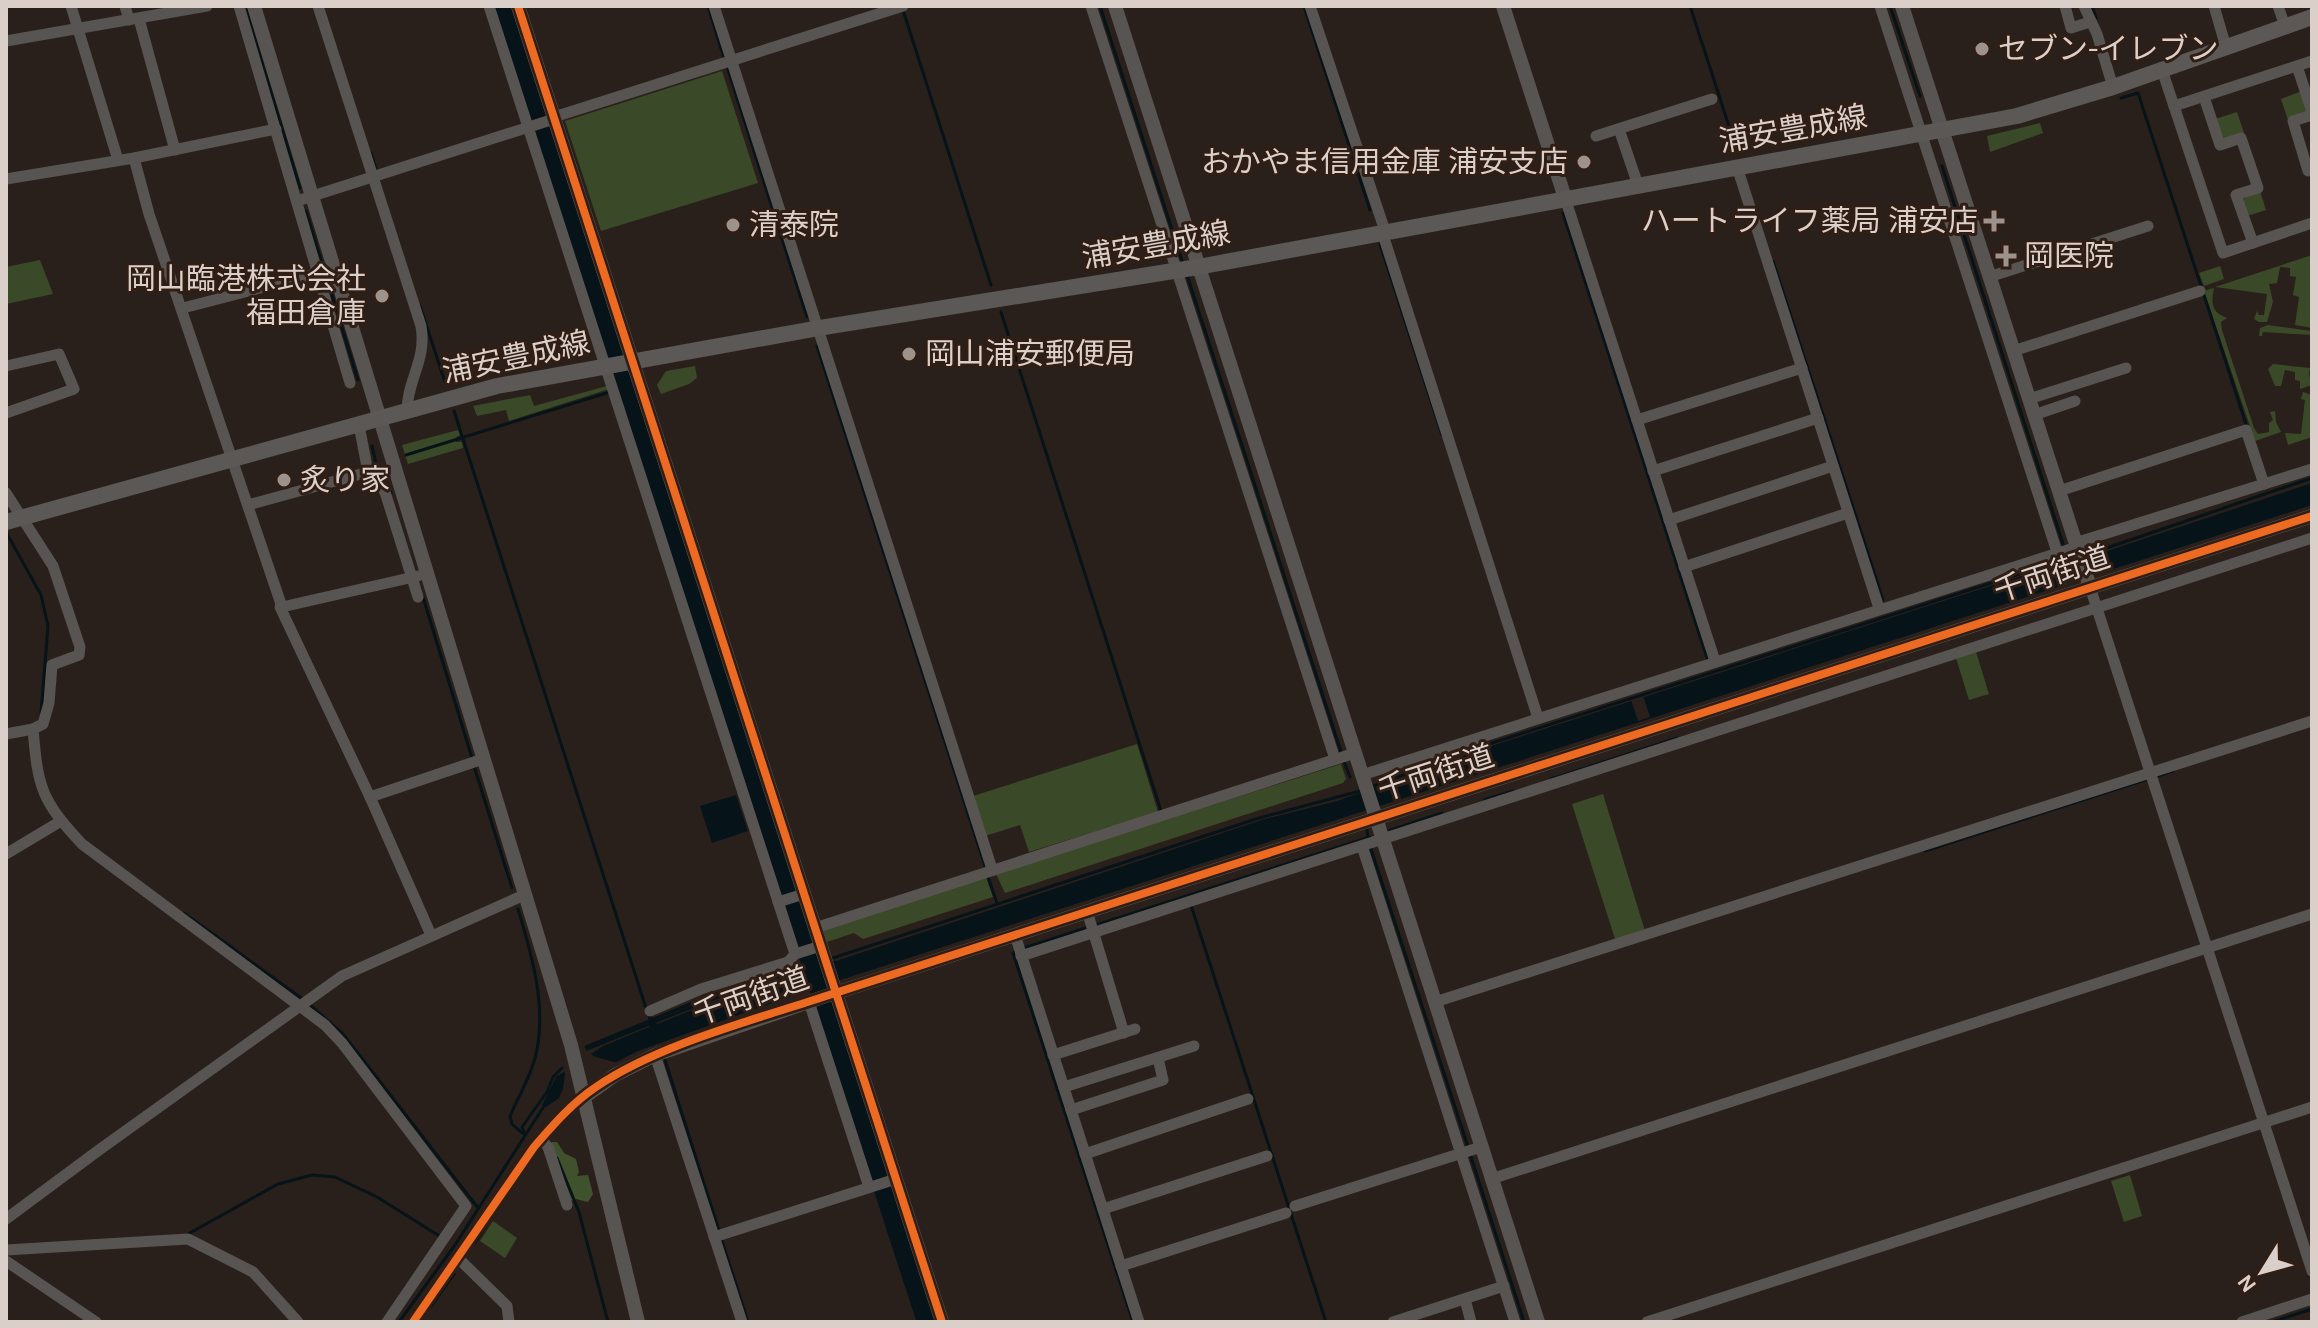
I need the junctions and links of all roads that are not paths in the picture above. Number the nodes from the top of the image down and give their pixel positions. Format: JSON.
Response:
{"nodes":[{"id":1,"x":71,"y":6,"type":"edge"},
{"id":2,"x":125,"y":6,"type":"edge"},
{"id":3,"x":207,"y":6,"type":"edge"},
{"id":4,"x":239,"y":6,"type":"edge"},
{"id":5,"x":254,"y":6,"type":"edge"},
{"id":6,"x":318,"y":6,"type":"edge"},
{"id":7,"x":489,"y":6,"type":"edge"},
{"id":8,"x":518,"y":6,"type":"edge"},
{"id":9,"x":714,"y":6,"type":"edge"},
{"id":10,"x":1091,"y":6,"type":"edge"},
{"id":11,"x":1115,"y":6,"type":"edge"},
{"id":12,"x":1310,"y":6,"type":"edge"},
{"id":13,"x":1503,"y":6,"type":"edge"},
{"id":14,"x":1880,"y":6,"type":"edge"},
{"id":15,"x":1902,"y":6,"type":"edge"},
{"id":16,"x":2065,"y":6,"type":"edge"},
{"id":17,"x":2084,"y":6,"type":"edge"},
{"id":18,"x":2214,"y":6,"type":"edge"},
{"id":19,"x":2278,"y":6,"type":"edge"},
{"id":20,"x":901,"y":7,"type":"edge"},
{"id":21,"x":160,"y":10,"type":"edge"},
{"id":22,"x":2312,"y":17,"type":"edge"},
{"id":23,"x":134,"y":19,"type":"junction"},
{"id":24,"x":2090,"y":22,"type":"junction"},
{"id":25,"x":2285,"y":26,"type":"junction"},
{"id":26,"x":78,"y":28,"type":"junction"},
{"id":27,"x":6,"y":41,"type":"edge"},
{"id":28,"x":1902,"y":44,"type":"junction"},
{"id":29,"x":2226,"y":47,"type":"junction"},
{"id":30,"x":2312,"y":61,"type":"edge"},
{"id":31,"x":728,"y":62,"type":"junction"},
{"id":32,"x":2297,"y":66,"type":"junction"},
{"id":33,"x":2162,"y":70,"type":"junction"},
{"id":34,"x":2113,"y":87,"type":"junction"},
{"id":35,"x":2204,"y":97,"type":"junction"},
{"id":36,"x":1712,"y":99,"type":"dead end"},
{"id":37,"x":2174,"y":106,"type":"junction"},
{"id":38,"x":2312,"y":114,"type":"edge"},
{"id":39,"x":543,"y":122,"type":"junction"},
{"id":40,"x":276,"y":129,"type":"junction"},
{"id":41,"x":1619,"y":129,"type":"junction"},
{"id":42,"x":1942,"y":131,"type":"junction"},
{"id":43,"x":1921,"y":135,"type":"junction"},
{"id":44,"x":1596,"y":136,"type":"dead end"},
{"id":45,"x":175,"y":150,"type":"junction"},
{"id":46,"x":134,"y":158,"type":"junction"},
{"id":47,"x":118,"y":160,"type":"junction"},
{"id":48,"x":1737,"y":167,"type":"junction"},
{"id":49,"x":2312,"y":170,"type":"edge"},
{"id":50,"x":6,"y":179,"type":"edge"},
{"id":51,"x":373,"y":179,"type":"junction"},
{"id":52,"x":1638,"y":185,"type":"junction"},
{"id":53,"x":312,"y":197,"type":"junction"},
{"id":54,"x":297,"y":201,"type":"junction"},
{"id":55,"x":1566,"y":201,"type":"junction"},
{"id":56,"x":2312,"y":223,"type":"edge"},
{"id":57,"x":2148,"y":226,"type":"dead end"},
{"id":58,"x":1384,"y":234,"type":"junction"},
{"id":59,"x":2253,"y":243,"type":"junction"},
{"id":60,"x":1186,"y":269,"type":"junction"},
{"id":61,"x":318,"y":273,"type":"junction"},
{"id":62,"x":1989,"y":277,"type":"junction"},
{"id":63,"x":2200,"y":291,"type":"dead end"},
{"id":64,"x":183,"y":308,"type":"junction"},
{"id":65,"x":1994,"y":327,"type":"junction"},
{"id":66,"x":819,"y":328,"type":"junction"},
{"id":67,"x":2013,"y":351,"type":"junction"},
{"id":68,"x":617,"y":364,"type":"junction"},
{"id":69,"x":6,"y":366,"type":"edge"},
{"id":70,"x":1802,"y":368,"type":"junction"},
{"id":71,"x":2126,"y":368,"type":"dead end"},
{"id":72,"x":350,"y":383,"type":"dead end"},
{"id":73,"x":2029,"y":399,"type":"junction"},
{"id":74,"x":2075,"y":401,"type":"dead end"},
{"id":75,"x":407,"y":411,"type":"junction"},
{"id":76,"x":6,"y":413,"type":"edge"},
{"id":77,"x":2034,"y":415,"type":"junction"},
{"id":78,"x":381,"y":418,"type":"junction"},
{"id":79,"x":1818,"y":418,"type":"junction"},
{"id":80,"x":1637,"y":420,"type":"junction"},
{"id":81,"x":359,"y":425,"type":"junction"},
{"id":82,"x":233,"y":460,"type":"junction"},
{"id":83,"x":1833,"y":466,"type":"junction"},
{"id":84,"x":2312,"y":469,"type":"edge"},
{"id":85,"x":1653,"y":471,"type":"junction"},
{"id":86,"x":368,"y":472,"type":"junction"},
{"id":87,"x":2264,"y":484,"type":"junction"},
{"id":88,"x":2059,"y":491,"type":"junction"},
{"id":89,"x":6,"y":493,"type":"edge"},
{"id":90,"x":248,"y":505,"type":"junction"},
{"id":91,"x":1848,"y":513,"type":"junction"},
{"id":92,"x":2312,"y":516,"type":"edge"},
{"id":93,"x":23,"y":517,"type":"junction"},
{"id":94,"x":1669,"y":520,"type":"junction"},
{"id":95,"x":6,"y":522,"type":"edge"},
{"id":96,"x":2312,"y":538,"type":"edge"},
{"id":97,"x":2077,"y":548,"type":"junction"},
{"id":98,"x":2255,"y":548,"type":"junction"},
{"id":99,"x":2057,"y":552,"type":"junction"},
{"id":100,"x":1684,"y":567,"type":"junction"},
{"id":101,"x":427,"y":574,"type":"junction"},
{"id":102,"x":411,"y":577,"type":"junction"},
{"id":103,"x":2089,"y":582,"type":"junction"},
{"id":104,"x":418,"y":597,"type":"dead end"},
{"id":105,"x":2033,"y":605,"type":"junction"},
{"id":106,"x":282,"y":607,"type":"junction"},
{"id":107,"x":2097,"y":607,"type":"junction"},
{"id":108,"x":1879,"y":608,"type":"junction"},
{"id":109,"x":2040,"y":626,"type":"junction"},
{"id":110,"x":1926,"y":640,"type":"junction"},
{"id":111,"x":1715,"y":661,"type":"junction"},
{"id":112,"x":1933,"y":661,"type":"junction"},
{"id":113,"x":1870,"y":673,"type":"junction"},
{"id":114,"x":1786,"y":700,"type":"junction"},
{"id":115,"x":1538,"y":718,"type":"junction"},
{"id":116,"x":2312,"y":721,"type":"edge"},
{"id":117,"x":37,"y":727,"type":"junction"},
{"id":118,"x":6,"y":734,"type":"edge"},
{"id":119,"x":1344,"y":756,"type":"junction"},
{"id":120,"x":477,"y":761,"type":"junction"},
{"id":121,"x":1551,"y":776,"type":"junction"},
{"id":122,"x":2153,"y":777,"type":"junction"},
{"id":123,"x":1364,"y":780,"type":"junction"},
{"id":124,"x":370,"y":797,"type":"junction"},
{"id":125,"x":1374,"y":813,"type":"junction"},
{"id":126,"x":61,"y":821,"type":"junction"},
{"id":127,"x":1371,"y":842,"type":"junction"},
{"id":128,"x":6,"y":854,"type":"edge"},
{"id":129,"x":988,"y":870,"type":"junction"},
{"id":130,"x":524,"y":895,"type":"junction"},
{"id":131,"x":800,"y":895,"type":"junction"},
{"id":132,"x":780,"y":901,"type":"junction"},
{"id":133,"x":2312,"y":914,"type":"edge"},
{"id":134,"x":1091,"y":924,"type":"junction"},
{"id":135,"x":815,"y":928,"type":"junction"},
{"id":136,"x":431,"y":935,"type":"junction"},
{"id":137,"x":1015,"y":935,"type":"junction"},
{"id":138,"x":2208,"y":948,"type":"junction"},
{"id":139,"x":811,"y":951,"type":"junction"},
{"id":140,"x":1021,"y":956,"type":"junction"},
{"id":141,"x":834,"y":988,"type":"junction"},
{"id":142,"x":304,"y":1002,"type":"junction"},
{"id":143,"x":809,"y":1002,"type":"junction"},
{"id":144,"x":1435,"y":1002,"type":"junction"},
{"id":145,"x":650,"y":1011,"type":"dead end"},
{"id":146,"x":1194,"y":1046,"type":"dead end"},
{"id":147,"x":655,"y":1055,"type":"junction"},
{"id":148,"x":1053,"y":1055,"type":"junction"},
{"id":149,"x":1158,"y":1058,"type":"junction"},
{"id":150,"x":1064,"y":1087,"type":"junction"},
{"id":151,"x":582,"y":1090,"type":"junction"},
{"id":152,"x":1248,"y":1099,"type":"dead end"},
{"id":153,"x":2312,"y":1107,"type":"edge"},
{"id":154,"x":1071,"y":1110,"type":"junction"},
{"id":155,"x":2264,"y":1122,"type":"junction"},
{"id":156,"x":541,"y":1139,"type":"junction"},
{"id":157,"x":1470,"y":1150,"type":"junction"},
{"id":158,"x":1085,"y":1154,"type":"junction"},
{"id":159,"x":1267,"y":1156,"type":"dead end"},
{"id":160,"x":1491,"y":1179,"type":"junction"},
{"id":161,"x":882,"y":1183,"type":"junction"},
{"id":162,"x":567,"y":1205,"type":"dead end"},
{"id":163,"x":466,"y":1208,"type":"junction"},
{"id":164,"x":1103,"y":1209,"type":"junction"},
{"id":165,"x":6,"y":1219,"type":"edge"},
{"id":166,"x":481,"y":1219,"type":"junction"},
{"id":167,"x":719,"y":1236,"type":"junction"},
{"id":168,"x":6,"y":1250,"type":"edge"},
{"id":169,"x":458,"y":1258,"type":"junction"},
{"id":170,"x":6,"y":1261,"type":"edge"},
{"id":171,"x":1121,"y":1266,"type":"junction"},
{"id":172,"x":2312,"y":1271,"type":"edge"},
{"id":173,"x":1504,"y":1286,"type":"junction"},
{"id":174,"x":1465,"y":1299,"type":"junction"},
{"id":175,"x":2312,"y":1299,"type":"edge"},
{"id":176,"x":96,"y":1322,"type":"edge"},
{"id":177,"x":298,"y":1322,"type":"edge"},
{"id":178,"x":387,"y":1322,"type":"edge"},
{"id":179,"x":413,"y":1322,"type":"edge"},
{"id":180,"x":509,"y":1322,"type":"edge"},
{"id":181,"x":638,"y":1322,"type":"edge"},
{"id":182,"x":742,"y":1322,"type":"edge"},
{"id":183,"x":942,"y":1322,"type":"edge"},
{"id":184,"x":1139,"y":1322,"type":"edge"},
{"id":185,"x":1393,"y":1322,"type":"edge"},
{"id":186,"x":1471,"y":1322,"type":"edge"},
{"id":187,"x":1515,"y":1322,"type":"edge"},
{"id":188,"x":1538,"y":1322,"type":"edge"},
{"id":189,"x":1647,"y":1322,"type":"edge"},
{"id":190,"x":2242,"y":1322,"type":"edge"}],
"edges":[{"from":1,"to":26,"type":"street"},
{"from":2,"to":23,"type":"street"},
{"from":3,"to":21,"type":"street"},
{"from":4,"to":40,"type":"street"},
{"from":5,"to":53,"type":"street"},
{"from":6,"to":51,"type":"street"},
{"from":7,"to":39,"type":"street"},
{"from":8,"to":39,"type":"street"},
{"from":9,"to":31,"type":"street"},
{"from":10,"to":60,"type":"street"},
{"from":11,"to":60,"type":"street"},
{"from":12,"to":58,"type":"street"},
{"from":13,"to":55,"type":"street"},
{"from":14,"to":28,"type":"street"},
{"from":15,"to":28,"type":"street"},
{"from":16,"to":24,"type":"street"},
{"from":17,"to":24,"type":"street"},
{"from":18,"to":29,"type":"street"},
{"from":19,"to":25,"type":"street"},
{"from":20,"to":31,"type":"street"},
{"from":21,"to":23,"type":"street"},
{"from":22,"to":25,"type":"main road","name":"浦安豊成線"},
{"from":23,"to":26,"type":"street"},
{"from":23,"to":45,"type":"street"},
{"from":24,"to":34,"type":"street"},
{"from":25,"to":29,"type":"main road","name":"浦安豊成線"},
{"from":26,"to":27,"type":"street"},
{"from":26,"to":47,"type":"street"},
{"from":28,"to":42,"type":"street"},
{"from":28,"to":43,"type":"street"},
{"from":29,"to":33,"type":"main road","name":"浦安豊成線"},
{"from":30,"to":32,"type":"street"},
{"from":31,"to":39,"type":"street"},
{"from":31,"to":66,"type":"street"},
{"from":32,"to":35,"type":"street"},
{"from":32,"to":38,"type":"street"},
{"from":33,"to":34,"type":"main road","name":"浦安豊成線"},
{"from":33,"to":37,"type":"street"},
{"from":34,"to":42,"type":"main road","name":"浦安豊成線"},
{"from":35,"to":37,"type":"street"},
{"from":35,"to":59,"type":"street"},
{"from":36,"to":41,"type":"street"},
{"from":37,"to":59,"type":"street"},
{"from":38,"to":49,"type":"street"},
{"from":39,"to":51,"type":"street"},
{"from":39,"to":68,"type":"street"},
{"from":39,"to":68,"type":"street"},
{"from":40,"to":45,"type":"street"},
{"from":40,"to":54,"type":"street"},
{"from":41,"to":44,"type":"street"},
{"from":41,"to":52,"type":"street"},
{"from":42,"to":43,"type":"main road","name":"浦安豊成線"},
{"from":42,"to":62,"type":"street"},
{"from":43,"to":48,"type":"main road","name":"浦安豊成線"},
{"from":43,"to":65,"type":"street"},
{"from":45,"to":46,"type":"street"},
{"from":46,"to":47,"type":"street"},
{"from":46,"to":64,"type":"street"},
{"from":47,"to":50,"type":"street"},
{"from":48,"to":52,"type":"main road","name":"浦安豊成線"},
{"from":48,"to":70,"type":"street"},
{"from":51,"to":53,"type":"street"},
{"from":51,"to":75,"type":"street"},
{"from":52,"to":55,"type":"main road","name":"浦安豊成線"},
{"from":53,"to":54,"type":"street"},
{"from":53,"to":78,"type":"street"},
{"from":54,"to":61,"type":"street"},
{"from":55,"to":58,"type":"main road","name":"浦安豊成線"},
{"from":55,"to":80,"type":"street"},
{"from":56,"to":59,"type":"street"},
{"from":57,"to":62,"type":"street"},
{"from":58,"to":60,"type":"main road","name":"浦安豊成線"},
{"from":58,"to":115,"type":"street"},
{"from":60,"to":66,"type":"main road","name":"浦安豊成線"},
{"from":60,"to":119,"type":"street"},
{"from":60,"to":119,"type":"street"},
{"from":61,"to":64,"type":"street"},
{"from":61,"to":72,"type":"street"},
{"from":62,"to":65,"type":"street"},
{"from":63,"to":67,"type":"street"},
{"from":64,"to":82,"type":"street"},
{"from":65,"to":67,"type":"street"},
{"from":65,"to":99,"type":"street"},
{"from":66,"to":68,"type":"main road","name":"浦安豊成線"},
{"from":66,"to":129,"type":"street"},
{"from":67,"to":73,"type":"street"},
{"from":68,"to":75,"type":"main road","name":"浦安豊成線"},
{"from":68,"to":131,"type":"street"},
{"from":68,"to":132,"type":"street"},
{"from":69,"to":76,"type":"street"},
{"from":70,"to":79,"type":"street"},
{"from":70,"to":80,"type":"street"},
{"from":71,"to":73,"type":"street"},
{"from":73,"to":77,"type":"street"},
{"from":74,"to":77,"type":"street"},
{"from":75,"to":78,"type":"main road","name":"浦安豊成線"},
{"from":77,"to":88,"type":"street"},
{"from":78,"to":81,"type":"main road","name":"浦安豊成線"},
{"from":78,"to":101,"type":"street"},
{"from":79,"to":83,"type":"street"},
{"from":79,"to":85,"type":"street"},
{"from":80,"to":85,"type":"street"},
{"from":81,"to":82,"type":"main road","name":"浦安豊成線"},
{"from":81,"to":86,"type":"street"},
{"from":82,"to":90,"type":"street"},
{"from":82,"to":93,"type":"main road","name":"浦安豊成線"},
{"from":83,"to":91,"type":"street"},
{"from":83,"to":94,"type":"street"},
{"from":84,"to":87,"type":"street"},
{"from":85,"to":94,"type":"street"},
{"from":86,"to":90,"type":"street"},
{"from":86,"to":102,"type":"street"},
{"from":87,"to":88,"type":"street"},
{"from":87,"to":97,"type":"street"},
{"from":88,"to":97,"type":"street"},
{"from":89,"to":93,"type":"street"},
{"from":90,"to":106,"type":"street"},
{"from":91,"to":100,"type":"street"},
{"from":91,"to":108,"type":"street"},
{"from":92,"to":98,"type":"street","name":"千両街道"},
{"from":93,"to":95,"type":"main road","name":"浦安豊成線"},
{"from":93,"to":117,"type":"street"},
{"from":94,"to":100,"type":"street"},
{"from":96,"to":98,"type":"street"},
{"from":97,"to":99,"type":"street"},
{"from":97,"to":103,"type":"street"},
{"from":98,"to":103,"type":"street","name":"千両街道"},
{"from":98,"to":107,"type":"street"},
{"from":99,"to":108,"type":"street"},
{"from":100,"to":111,"type":"street"},
{"from":101,"to":102,"type":"street"},
{"from":101,"to":120,"type":"street"},
{"from":102,"to":104,"type":"street"},
{"from":102,"to":106,"type":"street"},
{"from":103,"to":105,"type":"street","name":"千両街道"},
{"from":103,"to":107,"type":"street"},
{"from":105,"to":109,"type":"street"},
{"from":105,"to":110,"type":"street","name":"千両街道"},
{"from":106,"to":124,"type":"street"},
{"from":107,"to":109,"type":"street"},
{"from":107,"to":122,"type":"street"},
{"from":108,"to":111,"type":"street"},
{"from":109,"to":112,"type":"street"},
{"from":110,"to":112,"type":"street"},
{"from":110,"to":113,"type":"street","name":"千両街道"},
{"from":111,"to":115,"type":"street"},
{"from":112,"to":113,"type":"street"},
{"from":113,"to":114,"type":"street","name":"千両街道"},
{"from":113,"to":114,"type":"street"},
{"from":114,"to":121,"type":"street","name":"千両街道"},
{"from":114,"to":121,"type":"street"},
{"from":115,"to":123,"type":"street"},
{"from":116,"to":122,"type":"street"},
{"from":117,"to":118,"type":"street"},
{"from":117,"to":126,"type":"street"},
{"from":119,"to":123,"type":"street"},
{"from":119,"to":129,"type":"street"},
{"from":120,"to":124,"type":"street"},
{"from":120,"to":130,"type":"street"},
{"from":121,"to":125,"type":"street","name":"千両街道"},
{"from":121,"to":127,"type":"street"},
{"from":122,"to":138,"type":"street"},
{"from":122,"to":144,"type":"street"},
{"from":123,"to":125,"type":"street"},
{"from":124,"to":136,"type":"street"},
{"from":125,"to":127,"type":"street"},
{"from":125,"to":134,"type":"street","name":"千両街道"},
{"from":126,"to":128,"type":"street"},
{"from":126,"to":142,"type":"street"},
{"from":127,"to":134,"type":"street"},
{"from":127,"to":144,"type":"street"},
{"from":127,"to":157,"type":"street"},
{"from":129,"to":135,"type":"street"},
{"from":130,"to":136,"type":"street"},
{"from":130,"to":151,"type":"street"},
{"from":131,"to":132,"type":"street"},
{"from":131,"to":135,"type":"street"},
{"from":132,"to":139,"type":"street"},
{"from":133,"to":138,"type":"street"},
{"from":134,"to":137,"type":"street","name":"千両街道"},
{"from":134,"to":140,"type":"street"},
{"from":134,"to":148,"type":"street"},
{"from":135,"to":139,"type":"street"},
{"from":136,"to":142,"type":"street"},
{"from":137,"to":140,"type":"street"},
{"from":137,"to":141,"type":"street","name":"千両街道"},
{"from":138,"to":155,"type":"street"},
{"from":138,"to":160,"type":"street"},
{"from":139,"to":141,"type":"street"},
{"from":139,"to":145,"type":"street"},
{"from":140,"to":148,"type":"street"},
{"from":141,"to":143,"type":"street","name":"千両街道"},
{"from":141,"to":161,"type":"street"},
{"from":142,"to":163,"type":"street"},
{"from":142,"to":165,"type":"street"},
{"from":143,"to":147,"type":"street","name":"千両街道"},
{"from":143,"to":161,"type":"street"},
{"from":144,"to":157,"type":"street"},
{"from":146,"to":149,"type":"street"},
{"from":147,"to":151,"type":"street","name":"千両街道"},
{"from":147,"to":167,"type":"street"},
{"from":148,"to":150,"type":"street"},
{"from":149,"to":150,"type":"street"},
{"from":149,"to":154,"type":"street"},
{"from":150,"to":154,"type":"street"},
{"from":151,"to":156,"type":"street"},
{"from":151,"to":181,"type":"street"},
{"from":152,"to":158,"type":"street"},
{"from":153,"to":155,"type":"street"},
{"from":154,"to":158,"type":"street"},
{"from":155,"to":172,"type":"street"},
{"from":155,"to":189,"type":"street"},
{"from":156,"to":162,"type":"street"},
{"from":156,"to":166,"type":"street"},
{"from":157,"to":160,"type":"street"},
{"from":157,"to":171,"type":"street"},
{"from":157,"to":173,"type":"street"},
{"from":158,"to":164,"type":"street"},
{"from":159,"to":164,"type":"street"},
{"from":160,"to":188,"type":"street"},
{"from":161,"to":167,"type":"street"},
{"from":161,"to":183,"type":"street"},
{"from":163,"to":166,"type":"street"},
{"from":163,"to":178,"type":"street"},
{"from":164,"to":171,"type":"street"},
{"from":166,"to":169,"type":"street"},
{"from":167,"to":182,"type":"street"},
{"from":168,"to":177,"type":"street"},
{"from":169,"to":179,"type":"street"},
{"from":169,"to":180,"type":"street"},
{"from":170,"to":176,"type":"street"},
{"from":171,"to":184,"type":"street"},
{"from":173,"to":174,"type":"street"},
{"from":173,"to":187,"type":"street"},
{"from":174,"to":185,"type":"street"},
{"from":174,"to":186,"type":"street"},
{"from":175,"to":190,"type":"street"}]}
